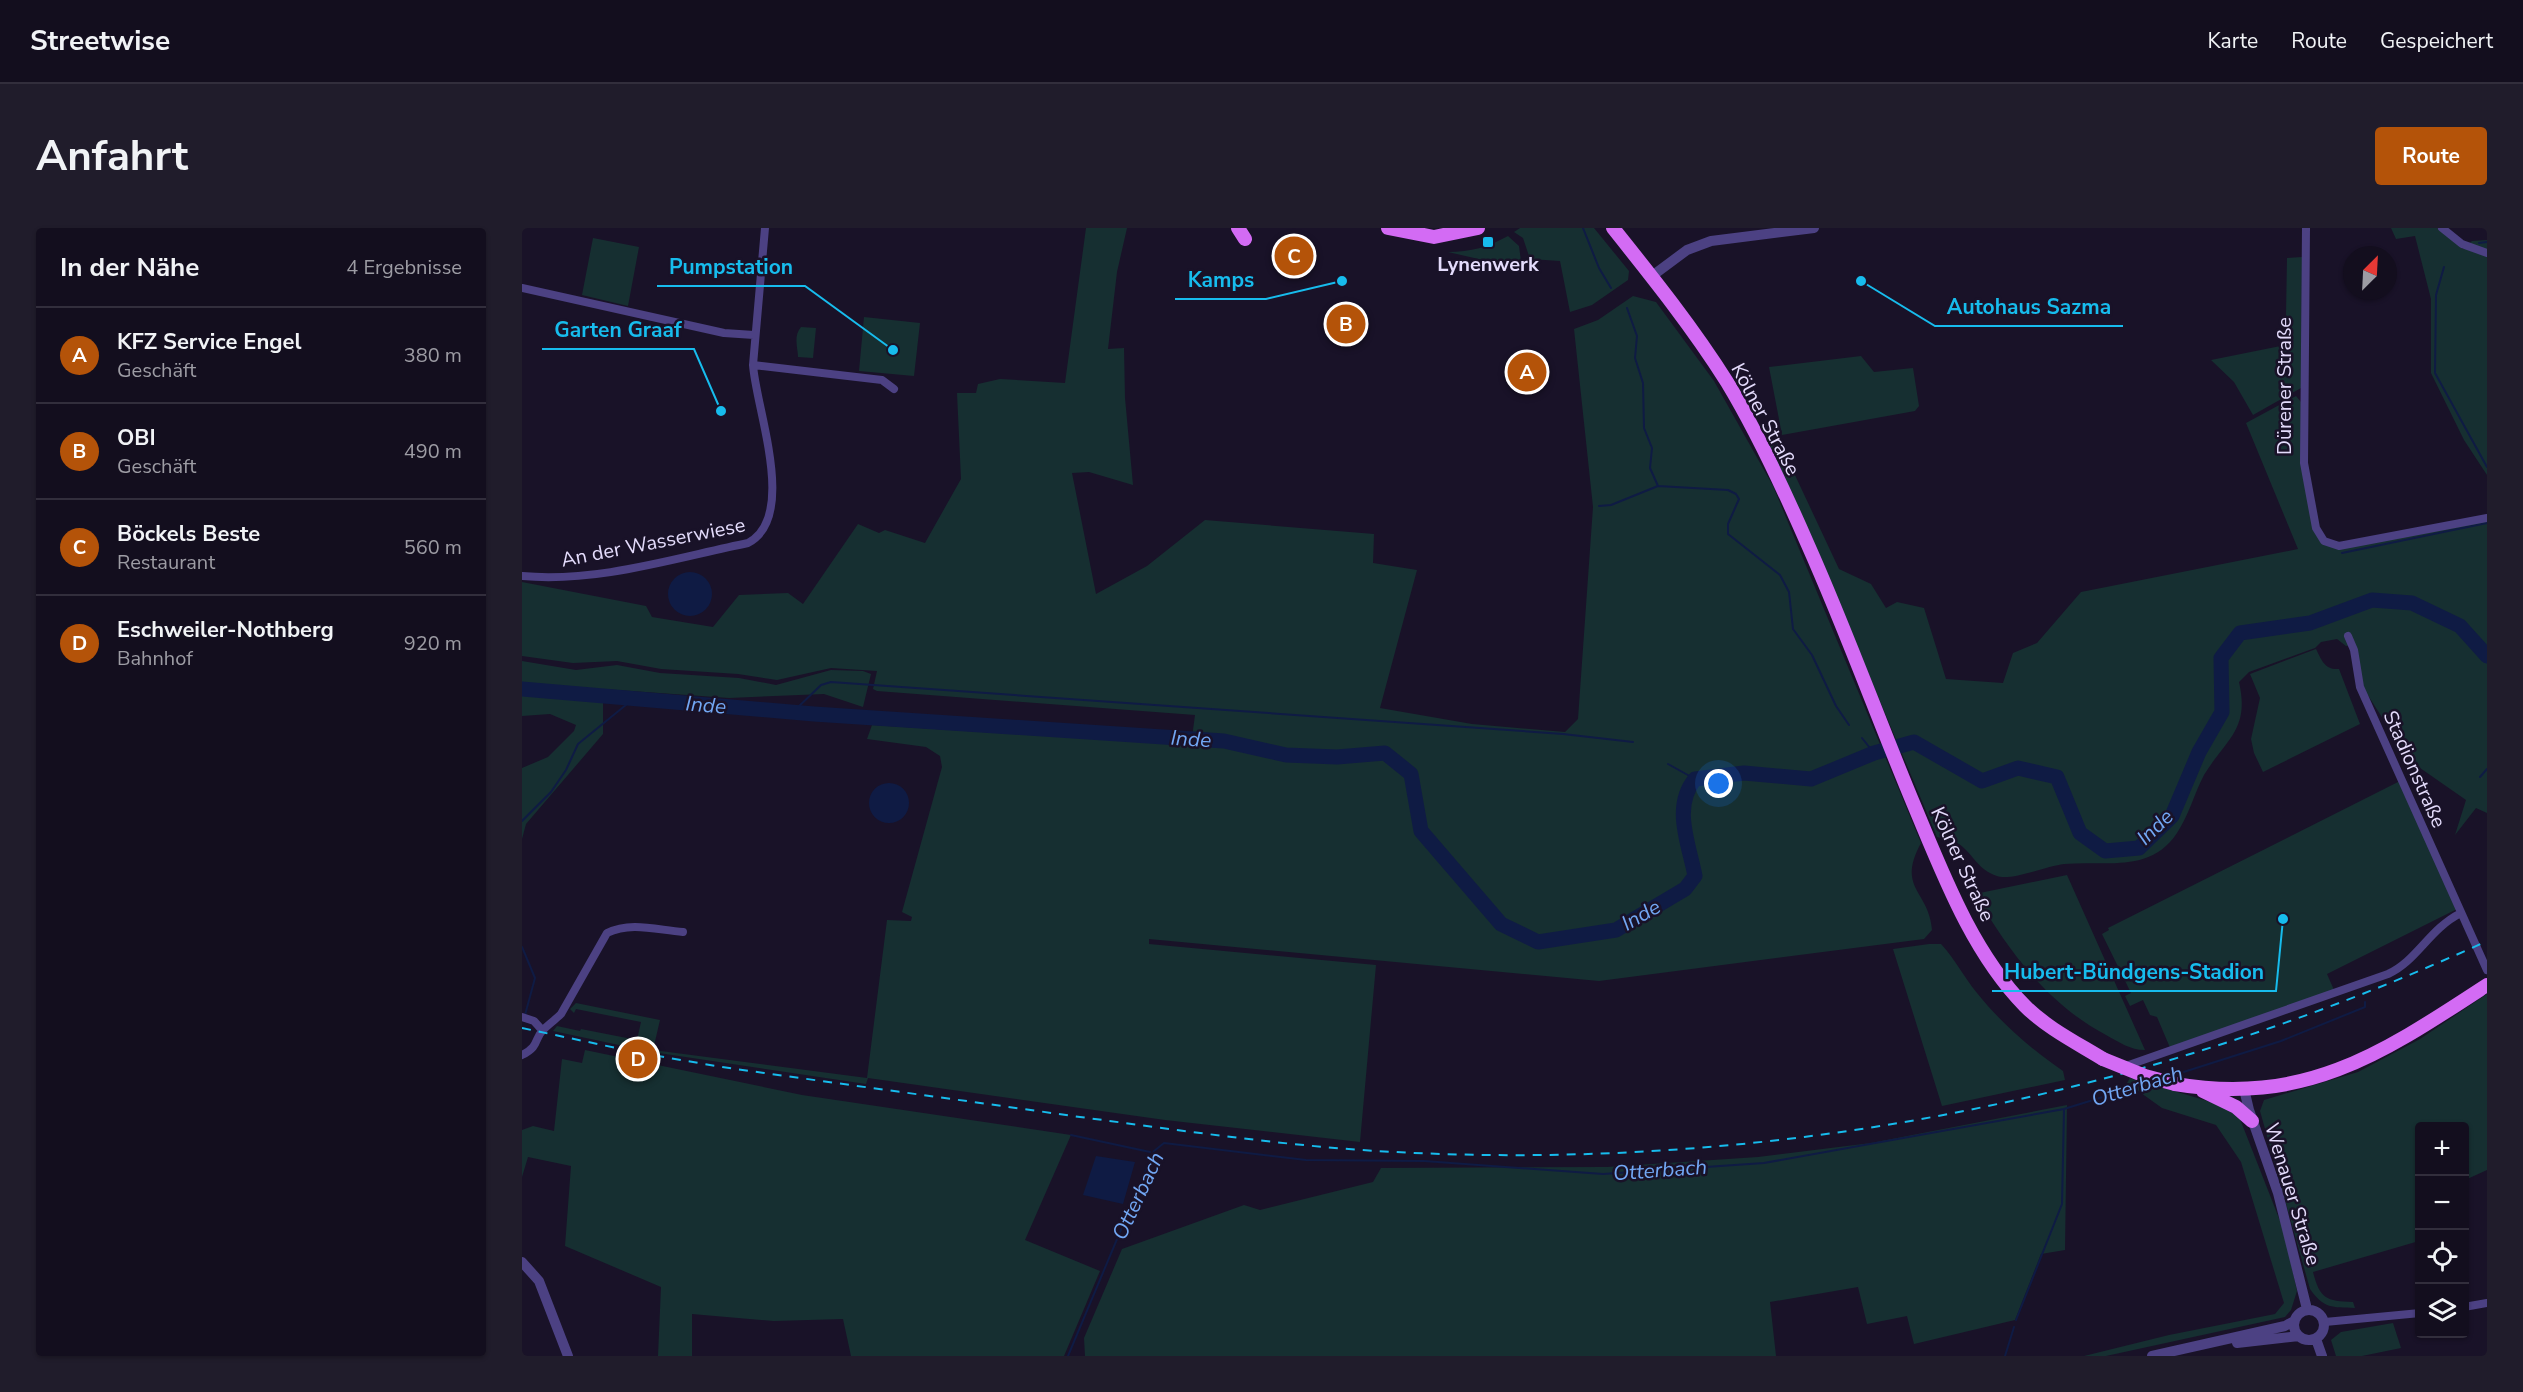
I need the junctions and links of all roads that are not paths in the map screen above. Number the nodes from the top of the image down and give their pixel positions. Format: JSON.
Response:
{"nodes":[{"id":1,"x":765,"y":228,"type":"edge"},
{"id":2,"x":1388,"y":228,"type":"edge"},
{"id":3,"x":1478,"y":228,"type":"edge"},
{"id":4,"x":1612,"y":228,"type":"edge"},
{"id":5,"x":1814,"y":228,"type":"edge"},
{"id":6,"x":2306,"y":228,"type":"edge"},
{"id":7,"x":2443,"y":229,"type":"edge"},
{"id":8,"x":2487,"y":254,"type":"edge"},
{"id":9,"x":1652,"y":276,"type":"junction"},
{"id":10,"x":522,"y":288,"type":"edge"},
{"id":11,"x":754,"y":335,"type":"junction"},
{"id":12,"x":753,"y":365,"type":"junction"},
{"id":13,"x":894,"y":388,"type":"dead end"},
{"id":14,"x":2487,"y":518,"type":"edge"},
{"id":15,"x":522,"y":576,"type":"edge"},
{"id":16,"x":2348,"y":636,"type":"dead end"},
{"id":17,"x":2461,"y":913,"type":"junction"},
{"id":18,"x":683,"y":932,"type":"dead end"},
{"id":19,"x":2487,"y":970,"type":"edge"},
{"id":20,"x":2487,"y":985,"type":"edge"},
{"id":21,"x":533,"y":1023,"type":"edge"},
{"id":22,"x":522,"y":1055,"type":"edge"},
{"id":23,"x":2126,"y":1066,"type":"dead end"},
{"id":24,"x":2196,"y":1087,"type":"junction"},
{"id":25,"x":2244,"y":1089,"type":"junction"},
{"id":26,"x":2252,"y":1121,"type":"junction"},
{"id":27,"x":522,"y":1262,"type":"edge"},
{"id":28,"x":2487,"y":1303,"type":"edge"},
{"id":29,"x":2469,"y":1306,"type":"edge"},
{"id":30,"x":2307,"y":1310,"type":"junction"},
{"id":31,"x":2415,"y":1313,"type":"edge"},
{"id":32,"x":2294,"y":1321,"type":"junction"},
{"id":33,"x":2325,"y":1322,"type":"junction"},
{"id":34,"x":2299,"y":1336,"type":"junction"},
{"id":35,"x":2316,"y":1339,"type":"junction"},
{"id":36,"x":2195,"y":1347,"type":"junction"},
{"id":37,"x":568,"y":1356,"type":"edge"},
{"id":38,"x":2152,"y":1356,"type":"edge"},
{"id":39,"x":2322,"y":1356,"type":"edge"}],
"edges":[{"from":1,"to":11,"type":"street","name":"An der Wasserwiese"},
{"from":2,"to":3,"type":"main road"},
{"from":4,"to":9,"type":"main road"},
{"from":5,"to":9,"type":"street"},
{"from":6,"to":14,"type":"street","name":"Dürener Straße"},
{"from":7,"to":8,"type":"street"},
{"from":9,"to":24,"type":"main road","name":"Kölner Straße","bridge":true},
{"from":10,"to":11,"type":"street"},
{"from":11,"to":12,"type":"street","name":"An der Wasserwiese"},
{"from":12,"to":13,"type":"street"},
{"from":12,"to":15,"type":"street","name":"An der Wasserwiese"},
{"from":16,"to":17,"type":"street","name":"Stadionstraße"},
{"from":17,"to":19,"type":"street","name":"Stadionstraße"},
{"from":17,"to":23,"type":"street"},
{"from":18,"to":21,"type":"street"},
{"from":20,"to":25,"type":"main road","name":"Kölner Straße"},
{"from":21,"to":22,"type":"street"},
{"from":24,"to":25,"type":"main road","name":"Kölner Straße"},
{"from":24,"to":26,"type":"main road"},
{"from":25,"to":26,"type":"street","name":"Wenauer Straße"},
{"from":26,"to":30,"type":"street","name":"Wenauer Straße"},
{"from":27,"to":37,"type":"street"},
{"from":28,"to":29,"type":"street"},
{"from":30,"to":32,"type":"street"},
{"from":30,"to":33,"type":"street"},
{"from":31,"to":33,"type":"street"},
{"from":32,"to":34,"type":"street"},
{"from":32,"to":36,"type":"street"},
{"from":33,"to":35,"type":"street"},
{"from":34,"to":35,"type":"street"},
{"from":34,"to":36,"type":"street"},
{"from":35,"to":39,"type":"street"},
{"from":36,"to":38,"type":"street"}]}
